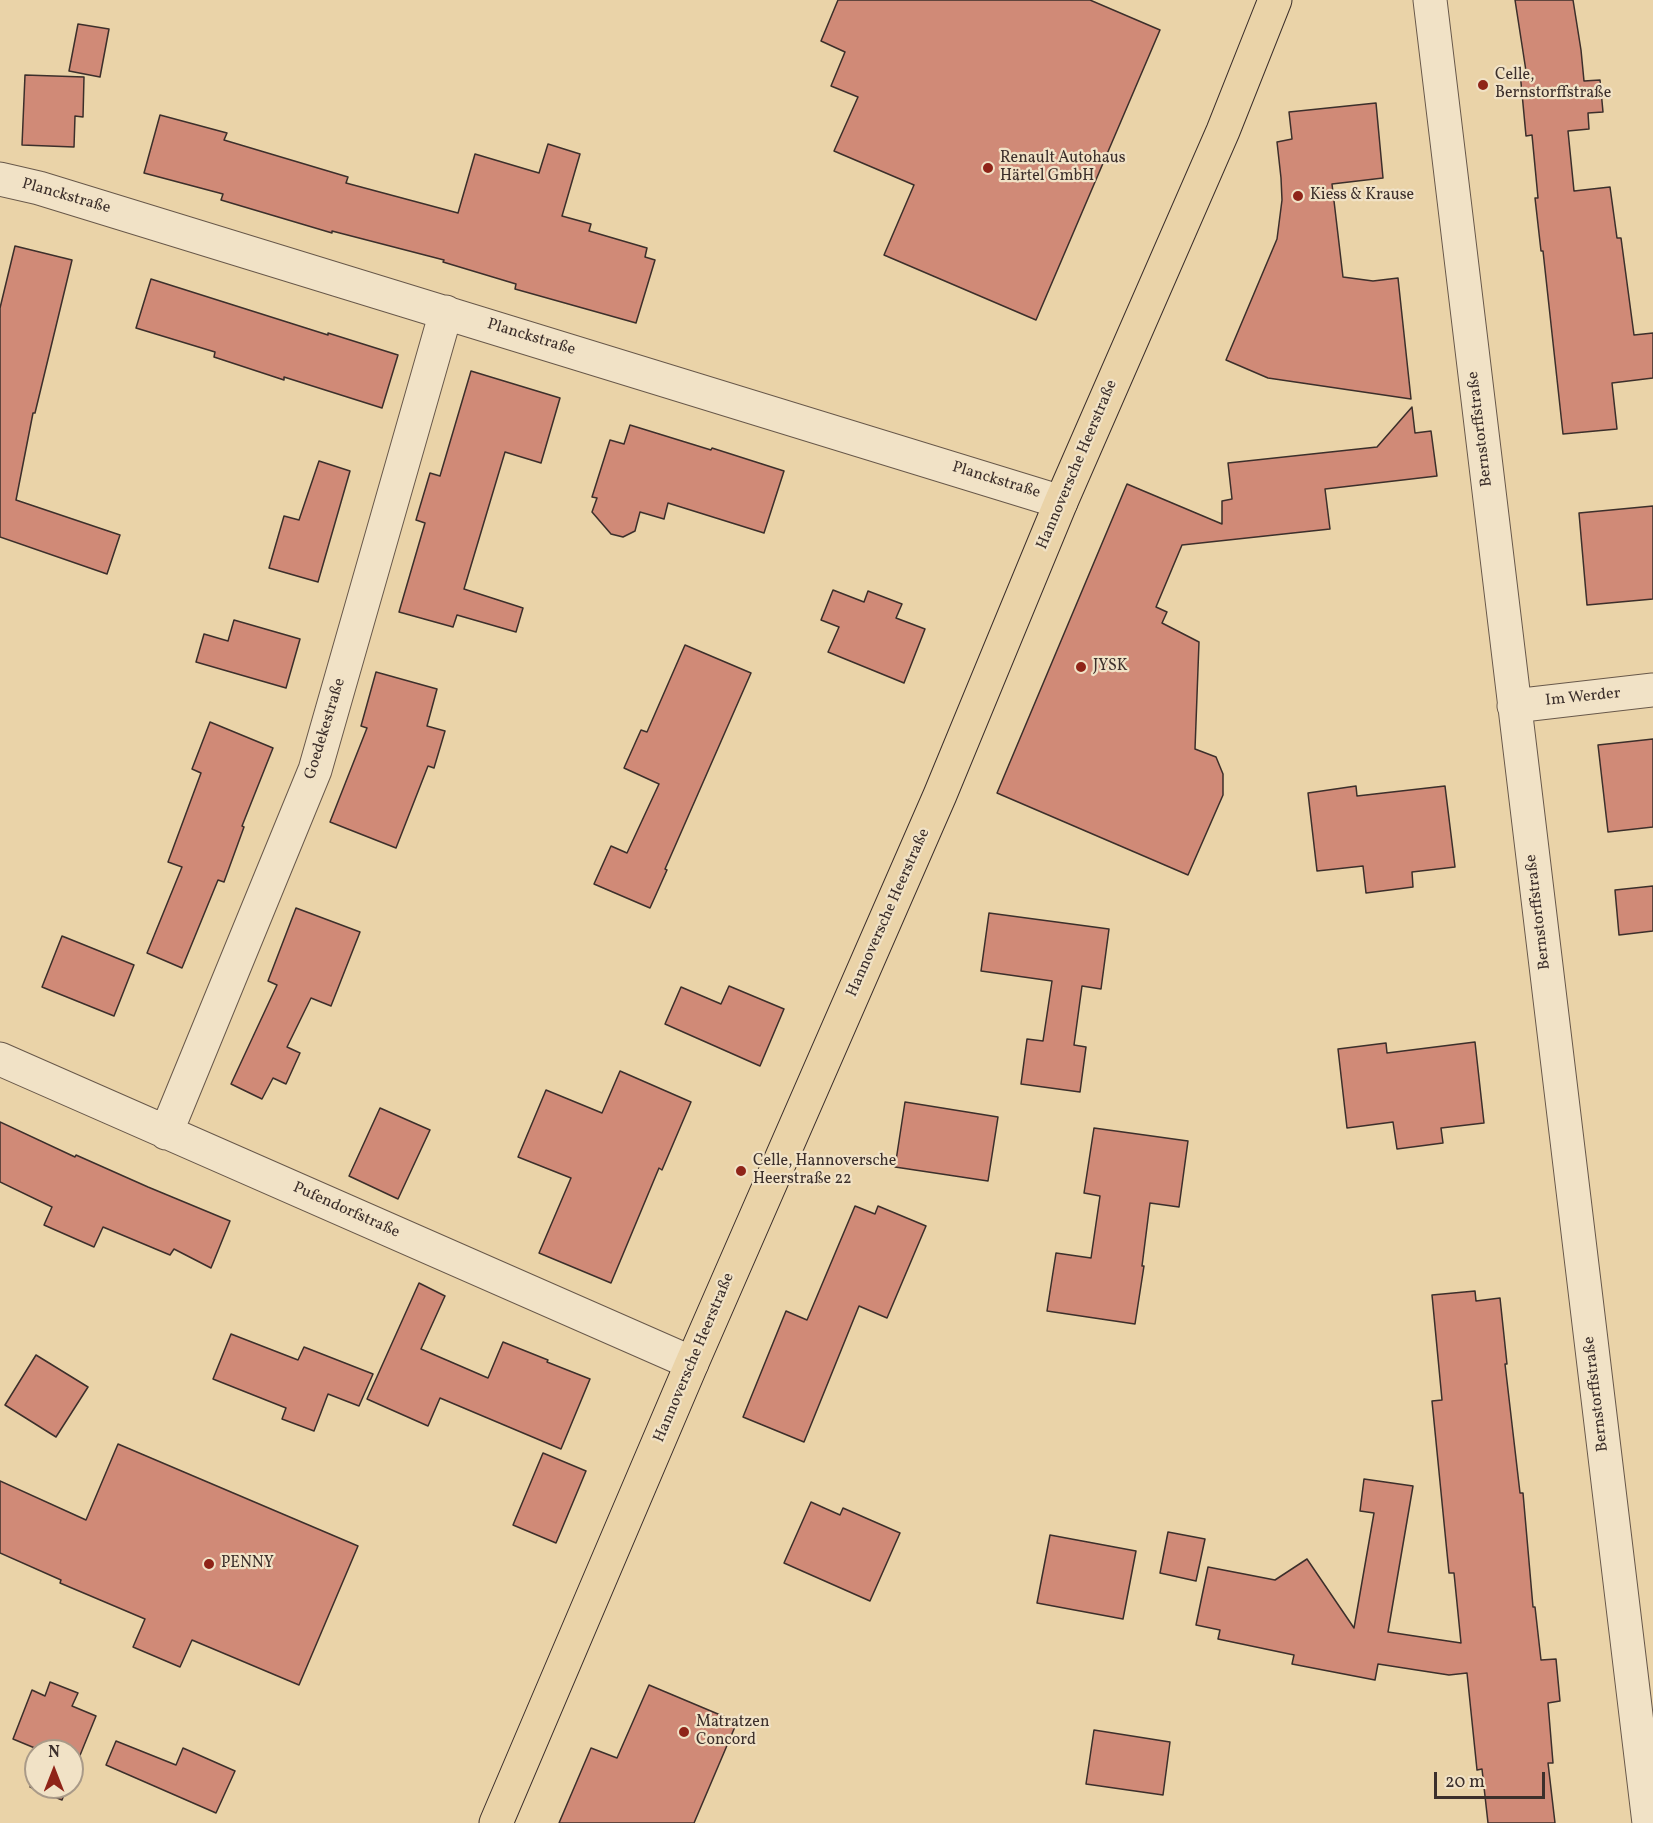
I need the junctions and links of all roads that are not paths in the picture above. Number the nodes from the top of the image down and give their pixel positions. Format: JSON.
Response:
{"nodes":[{"id":1,"x":1275,"y":0,"type":"edge"},
{"id":2,"x":1430,"y":0,"type":"edge"},
{"id":3,"x":0,"y":179,"type":"edge"},
{"id":4,"x":446,"y":312,"type":"junction"},
{"id":5,"x":1061,"y":501,"type":"junction"},
{"id":6,"x":1653,"y":690,"type":"edge"},
{"id":7,"x":1514,"y":705,"type":"junction"},
{"id":8,"x":0,"y":1059,"type":"edge"},
{"id":9,"x":166,"y":1133,"type":"junction"},
{"id":10,"x":692,"y":1363,"type":"junction"},
{"id":11,"x":496,"y":1823,"type":"edge"},
{"id":12,"x":1649,"y":1823,"type":"edge"}],
"edges":[{"from":1,"to":5,"type":"main road","name":"Hannoversche Heerstraße"},
{"from":2,"to":7,"type":"street","name":"Bernstorffstraße"},
{"from":3,"to":4,"type":"street","name":"Planckstraße"},
{"from":4,"to":5,"type":"street","name":"Planckstraße"},
{"from":4,"to":9,"type":"street","name":"Goedekestraße"},
{"from":5,"to":10,"type":"main road","name":"Hannoversche Heerstraße"},
{"from":6,"to":7,"type":"street","name":"Im Werder"},
{"from":7,"to":12,"type":"street","name":"Bernstorffstraße"},
{"from":8,"to":9,"type":"street","name":"Pufendorfstraße"},
{"from":9,"to":10,"type":"street","name":"Pufendorfstraße"},
{"from":10,"to":11,"type":"main road","name":"Hannoversche Heerstraße"}]}
